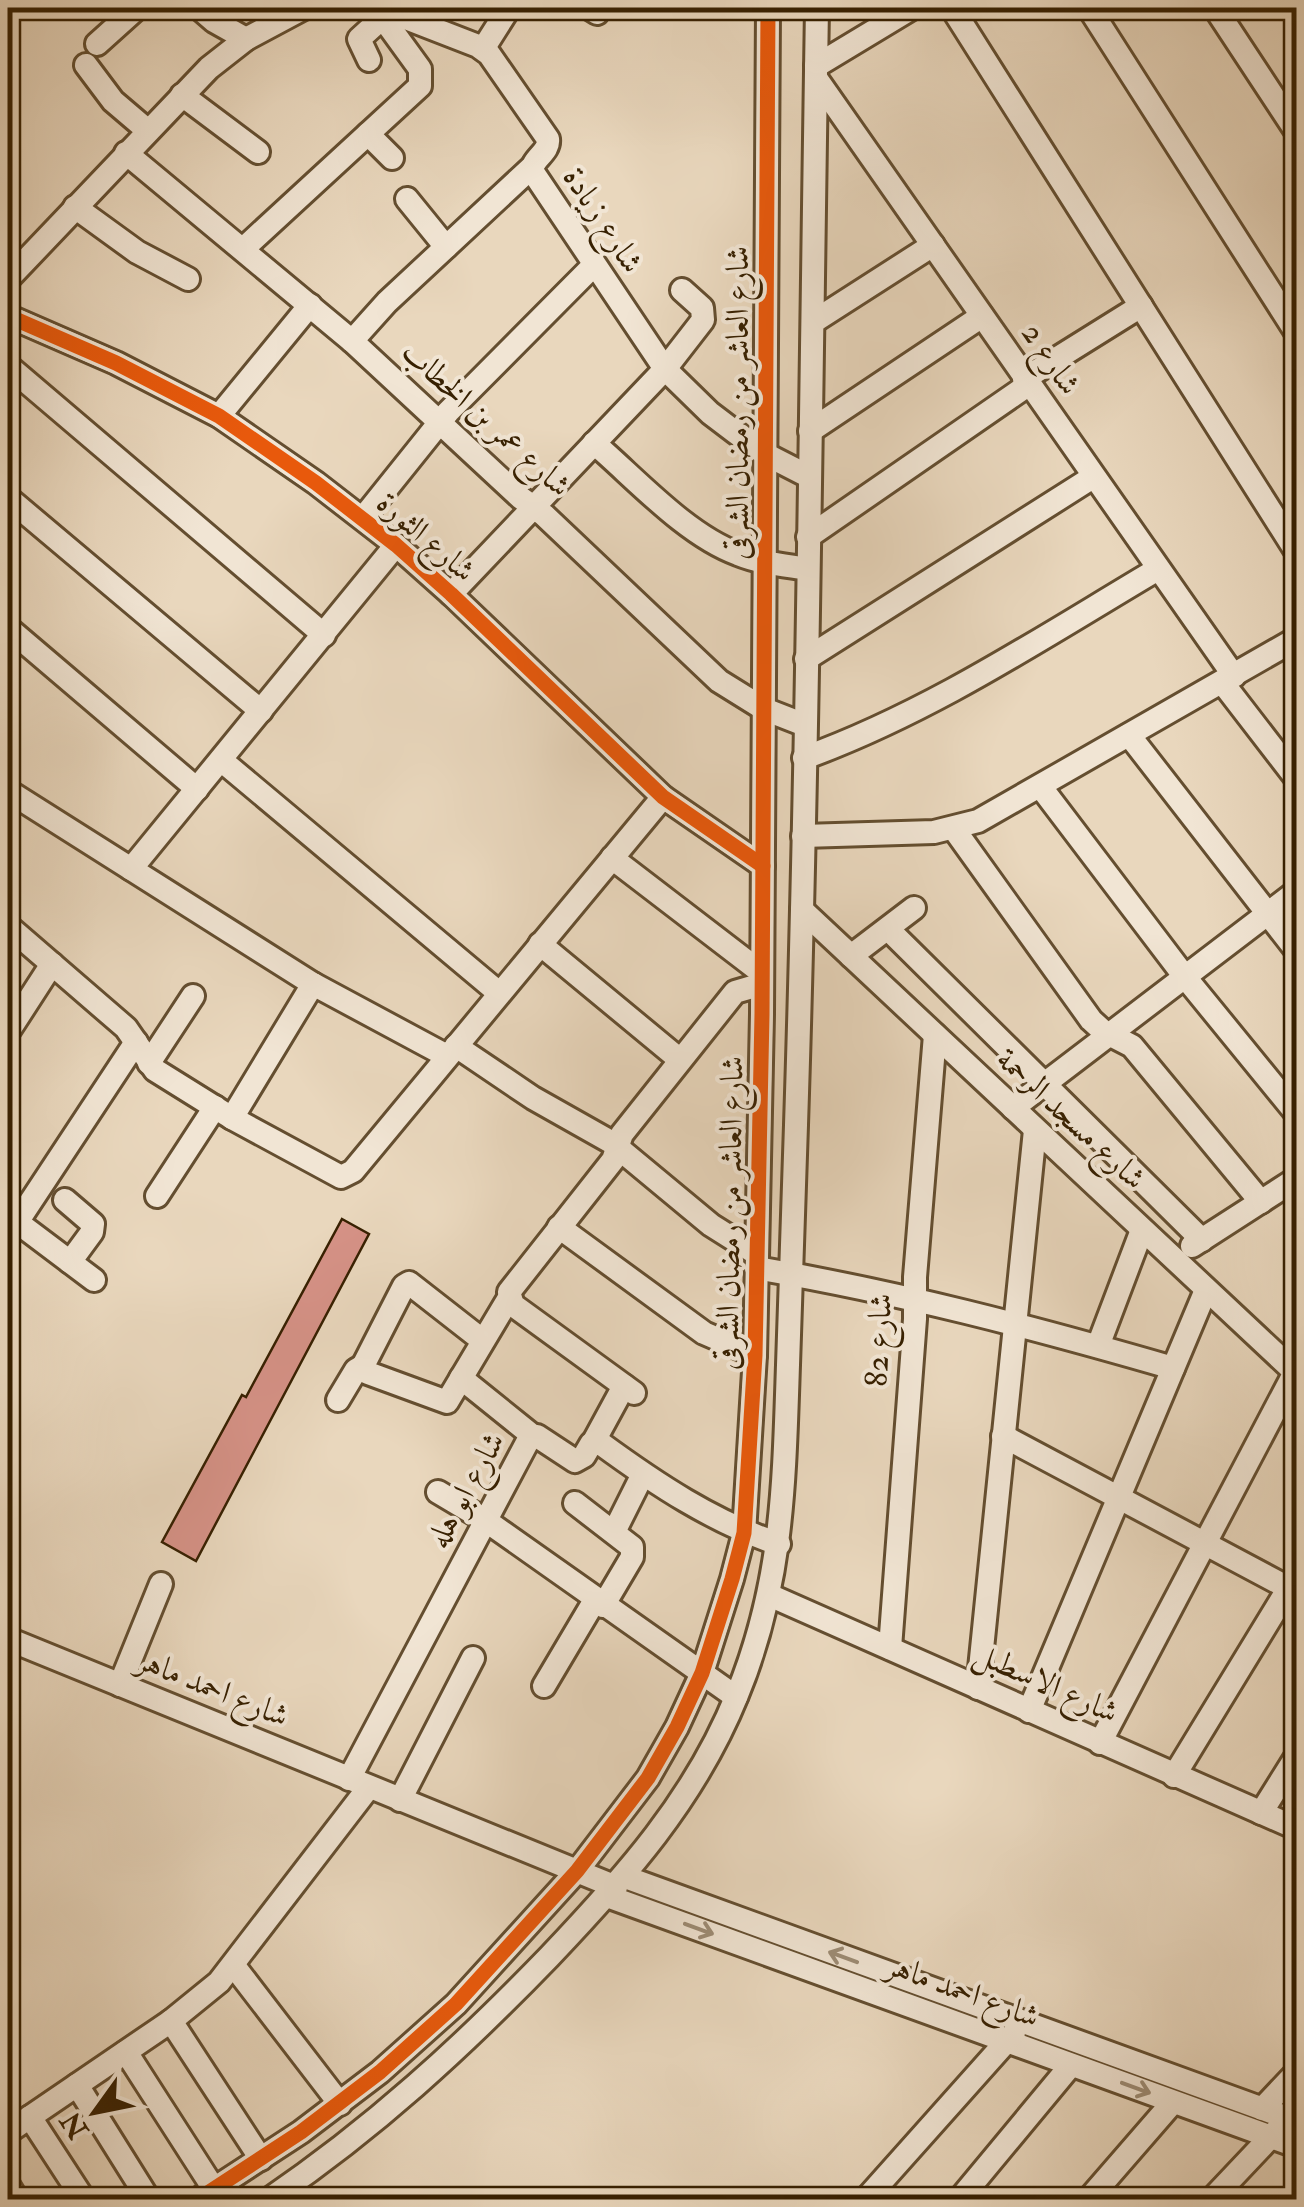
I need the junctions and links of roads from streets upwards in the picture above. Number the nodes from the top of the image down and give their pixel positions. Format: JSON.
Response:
{"nodes":[{"id":1,"x":137,"y":8,"type":"edge"},
{"id":2,"x":198,"y":8,"type":"edge"},
{"id":3,"x":304,"y":8,"type":"edge"},
{"id":4,"x":509,"y":8,"type":"edge"},
{"id":5,"x":768,"y":8,"type":"edge"},
{"id":6,"x":817,"y":8,"type":"edge"},
{"id":7,"x":912,"y":8,"type":"edge"},
{"id":8,"x":952,"y":8,"type":"edge"},
{"id":9,"x":1089,"y":8,"type":"edge"},
{"id":10,"x":1215,"y":8,"type":"edge"},
{"id":11,"x":387,"y":11,"type":"edge"},
{"id":12,"x":246,"y":40,"type":"junction"},
{"id":13,"x":97,"y":44,"type":"dead end"},
{"id":14,"x":484,"y":49,"type":"junction"},
{"id":15,"x":369,"y":60,"type":"dead end"},
{"id":16,"x":86,"y":66,"type":"dead end"},
{"id":17,"x":816,"y":72,"type":"junction"},
{"id":18,"x":182,"y":96,"type":"junction"},
{"id":19,"x":147,"y":130,"type":"junction"},
{"id":20,"x":1296,"y":131,"type":"edge"},
{"id":21,"x":368,"y":134,"type":"junction"},
{"id":22,"x":126,"y":152,"type":"junction"},
{"id":23,"x":258,"y":152,"type":"dead end"},
{"id":24,"x":392,"y":158,"type":"dead end"},
{"id":25,"x":532,"y":167,"type":"junction"},
{"id":26,"x":407,"y":199,"type":"dead end"},
{"id":27,"x":74,"y":207,"type":"junction"},
{"id":28,"x":933,"y":244,"type":"junction"},
{"id":29,"x":446,"y":247,"type":"junction"},
{"id":30,"x":243,"y":249,"type":"junction"},
{"id":31,"x":594,"y":264,"type":"junction"},
{"id":32,"x":8,"y":279,"type":"edge"},
{"id":33,"x":188,"y":279,"type":"dead end"},
{"id":34,"x":682,"y":290,"type":"dead end"},
{"id":35,"x":310,"y":305,"type":"junction"},
{"id":36,"x":1142,"y":306,"type":"junction"},
{"id":37,"x":982,"y":316,"type":"junction"},
{"id":38,"x":8,"y":317,"type":"edge"},
{"id":39,"x":813,"y":322,"type":"junction"},
{"id":40,"x":1296,"y":332,"type":"edge"},
{"id":41,"x":352,"y":341,"type":"junction"},
{"id":42,"x":8,"y":366,"type":"edge"},
{"id":43,"x":665,"y":369,"type":"junction"},
{"id":44,"x":1026,"y":382,"type":"junction"},
{"id":45,"x":219,"y":416,"type":"junction"},
{"id":46,"x":439,"y":422,"type":"junction"},
{"id":47,"x":810,"y":431,"type":"junction"},
{"id":48,"x":594,"y":443,"type":"junction"},
{"id":49,"x":765,"y":454,"type":"junction"},
{"id":50,"x":810,"y":477,"type":"junction"},
{"id":51,"x":1093,"y":477,"type":"junction"},
{"id":52,"x":8,"y":498,"type":"edge"},
{"id":53,"x":533,"y":507,"type":"junction"},
{"id":54,"x":363,"y":518,"type":"junction"},
{"id":55,"x":808,"y":537,"type":"junction"},
{"id":56,"x":396,"y":545,"type":"junction"},
{"id":57,"x":1296,"y":552,"type":"edge"},
{"id":58,"x":765,"y":562,"type":"junction"},
{"id":59,"x":1158,"y":568,"type":"junction"},
{"id":60,"x":808,"y":569,"type":"junction"},
{"id":61,"x":451,"y":594,"type":"junction"},
{"id":62,"x":8,"y":628,"type":"edge"},
{"id":63,"x":324,"y":635,"type":"junction"},
{"id":64,"x":1296,"y":639,"type":"edge"},
{"id":65,"x":806,"y":660,"type":"junction"},
{"id":66,"x":1228,"y":679,"type":"junction"},
{"id":67,"x":764,"y":709,"type":"junction"},
{"id":68,"x":261,"y":711,"type":"junction"},
{"id":69,"x":805,"y":725,"type":"junction"},
{"id":70,"x":1129,"y":736,"type":"junction"},
{"id":71,"x":804,"y":758,"type":"junction"},
{"id":72,"x":221,"y":760,"type":"junction"},
{"id":73,"x":1296,"y":778,"type":"edge"},
{"id":74,"x":1040,"y":786,"type":"junction"},
{"id":75,"x":197,"y":789,"type":"junction"},
{"id":76,"x":663,"y":797,"type":"junction"},
{"id":77,"x":11,"y":801,"type":"edge"},
{"id":78,"x":763,"y":815,"type":"junction"},
{"id":79,"x":803,"y":828,"type":"junction"},
{"id":80,"x":954,"y":830,"type":"junction"},
{"id":81,"x":612,"y":858,"type":"junction"},
{"id":82,"x":763,"y":866,"type":"junction"},
{"id":83,"x":131,"y":869,"type":"junction"},
{"id":84,"x":1296,"y":892,"type":"edge"},
{"id":85,"x":914,"y":908,"type":"dead end"},
{"id":86,"x":802,"y":910,"type":"junction"},
{"id":87,"x":1268,"y":915,"type":"junction"},
{"id":88,"x":8,"y":926,"type":"edge"},
{"id":89,"x":888,"y":928,"type":"junction"},
{"id":90,"x":540,"y":944,"type":"junction"},
{"id":91,"x":1296,"y":950,"type":"edge"},
{"id":92,"x":851,"y":956,"type":"junction"},
{"id":93,"x":52,"y":964,"type":"junction"},
{"id":94,"x":1186,"y":977,"type":"junction"},
{"id":95,"x":762,"y":978,"type":"junction"},
{"id":96,"x":313,"y":984,"type":"junction"},
{"id":97,"x":499,"y":993,"type":"junction"},
{"id":98,"x":193,"y":996,"type":"dead end"},
{"id":99,"x":762,"y":1014,"type":"junction"},
{"id":100,"x":800,"y":1015,"type":"junction"},
{"id":101,"x":8,"y":1032,"type":"edge"},
{"id":102,"x":1110,"y":1034,"type":"junction"},
{"id":103,"x":935,"y":1035,"type":"junction"},
{"id":104,"x":136,"y":1042,"type":"junction"},
{"id":105,"x":452,"y":1051,"type":"junction"},
{"id":106,"x":679,"y":1060,"type":"junction"},
{"id":107,"x":149,"y":1063,"type":"junction"},
{"id":108,"x":1046,"y":1083,"type":"junction"},
{"id":109,"x":1013,"y":1108,"type":"junction"},
{"id":110,"x":223,"y":1112,"type":"junction"},
{"id":111,"x":1296,"y":1113,"type":"edge"},
{"id":112,"x":1036,"y":1130,"type":"junction"},
{"id":113,"x":618,"y":1146,"type":"junction"},
{"id":114,"x":1296,"y":1179,"type":"edge"},
{"id":115,"x":157,"y":1196,"type":"dead end"},
{"id":116,"x":65,"y":1200,"type":"dead end"},
{"id":117,"x":1261,"y":1202,"type":"junction"},
{"id":118,"x":559,"y":1227,"type":"junction"},
{"id":119,"x":1142,"y":1230,"type":"junction"},
{"id":120,"x":10,"y":1232,"type":"edge"},
{"id":121,"x":1202,"y":1240,"type":"junction"},
{"id":122,"x":1172,"y":1259,"type":"junction"},
{"id":123,"x":756,"y":1261,"type":"junction"},
{"id":124,"x":70,"y":1262,"type":"junction"},
{"id":125,"x":792,"y":1274,"type":"junction"},
{"id":126,"x":94,"y":1280,"type":"dead end"},
{"id":127,"x":1206,"y":1290,"type":"junction"},
{"id":128,"x":509,"y":1298,"type":"junction"},
{"id":129,"x":915,"y":1298,"type":"junction"},
{"id":130,"x":1014,"y":1322,"type":"junction"},
{"id":131,"x":482,"y":1340,"type":"junction"},
{"id":132,"x":1098,"y":1346,"type":"junction"},
{"id":133,"x":755,"y":1355,"type":"junction"},
{"id":134,"x":363,"y":1366,"type":"junction"},
{"id":135,"x":1173,"y":1368,"type":"junction"},
{"id":136,"x":1296,"y":1373,"type":"edge"},
{"id":137,"x":461,"y":1378,"type":"junction"},
{"id":138,"x":338,"y":1400,"type":"dead end"},
{"id":139,"x":534,"y":1436,"type":"junction"},
{"id":140,"x":1003,"y":1436,"type":"junction"},
{"id":141,"x":594,"y":1442,"type":"junction"},
{"id":142,"x":643,"y":1474,"type":"junction"},
{"id":143,"x":438,"y":1492,"type":"dead end"},
{"id":144,"x":1120,"y":1496,"type":"junction"},
{"id":145,"x":575,"y":1504,"type":"dead end"},
{"id":146,"x":484,"y":1520,"type":"junction"},
{"id":147,"x":614,"y":1532,"type":"junction"},
{"id":148,"x":744,"y":1532,"type":"junction"},
{"id":149,"x":779,"y":1544,"type":"junction"},
{"id":150,"x":1206,"y":1544,"type":"junction"},
{"id":151,"x":161,"y":1584,"type":"dead end"},
{"id":152,"x":1294,"y":1585,"type":"edge"},
{"id":153,"x":770,"y":1595,"type":"junction"},
{"id":154,"x":599,"y":1603,"type":"junction"},
{"id":155,"x":8,"y":1638,"type":"edge"},
{"id":156,"x":890,"y":1648,"type":"junction"},
{"id":157,"x":474,"y":1658,"type":"dead end"},
{"id":158,"x":702,"y":1673,"type":"junction"},
{"id":159,"x":120,"y":1685,"type":"junction"},
{"id":160,"x":544,"y":1686,"type":"dead end"},
{"id":161,"x":978,"y":1688,"type":"junction"},
{"id":162,"x":736,"y":1697,"type":"junction"},
{"id":163,"x":1029,"y":1711,"type":"junction"},
{"id":164,"x":1100,"y":1743,"type":"junction"},
{"id":165,"x":1296,"y":1756,"type":"edge"},
{"id":166,"x":1174,"y":1776,"type":"junction"},
{"id":167,"x":359,"y":1783,"type":"junction"},
{"id":168,"x":400,"y":1800,"type":"junction"},
{"id":169,"x":1261,"y":1813,"type":"junction"},
{"id":170,"x":1296,"y":1828,"type":"edge"},
{"id":171,"x":577,"y":1872,"type":"junction"},
{"id":172,"x":616,"y":1887,"type":"junction"},
{"id":173,"x":234,"y":1966,"type":"junction"},
{"id":174,"x":171,"y":2021,"type":"junction"},
{"id":175,"x":1023,"y":2022,"type":"junction"},
{"id":176,"x":1006,"y":2042,"type":"junction"},
{"id":177,"x":126,"y":2052,"type":"junction"},
{"id":178,"x":1070,"y":2065,"type":"junction"},
{"id":179,"x":1296,"y":2074,"type":"edge"},
{"id":180,"x":77,"y":2085,"type":"junction"},
{"id":181,"x":1172,"y":2102,"type":"junction"},
{"id":182,"x":340,"y":2104,"type":"junction"},
{"id":183,"x":1262,"y":2109,"type":"junction"},
{"id":184,"x":30,"y":2117,"type":"junction"},
{"id":185,"x":1293,"y":2120,"type":"edge"},
{"id":186,"x":8,"y":2132,"type":"edge"},
{"id":187,"x":1270,"y":2137,"type":"junction"},
{"id":188,"x":1296,"y":2146,"type":"edge"},
{"id":189,"x":261,"y":2159,"type":"junction"},
{"id":190,"x":8,"y":2184,"type":"edge"},
{"id":191,"x":206,"y":2194,"type":"edge"},
{"id":192,"x":17,"y":2200,"type":"edge"},
{"id":193,"x":84,"y":2200,"type":"edge"},
{"id":194,"x":149,"y":2200,"type":"edge"},
{"id":195,"x":268,"y":2200,"type":"edge"},
{"id":196,"x":865,"y":2200,"type":"edge"},
{"id":197,"x":958,"y":2200,"type":"edge"},
{"id":198,"x":1088,"y":2200,"type":"edge"},
{"id":199,"x":1211,"y":2200,"type":"edge"}],
"edges":[{"from":1,"to":13,"type":"street"},
{"from":2,"to":12,"type":"street"},
{"from":3,"to":12,"type":"street"},
{"from":4,"to":14,"type":"street"},
{"from":5,"to":49,"type":"street","name":"شارع العاشر من رمضان الشرقى"},
{"from":6,"to":17,"type":"street"},
{"from":7,"to":17,"type":"street"},
{"from":8,"to":36,"type":"street"},
{"from":9,"to":40,"type":"street"},
{"from":10,"to":20,"type":"street"},
{"from":11,"to":14,"type":"street"},
{"from":11,"to":15,"type":"street"},
{"from":11,"to":21,"type":"street"},
{"from":12,"to":18,"type":"street"},
{"from":14,"to":25,"type":"street","name":"شارع زيادة"},
{"from":16,"to":19,"type":"street"},
{"from":17,"to":28,"type":"street","name":"شارع 2"},
{"from":17,"to":39,"type":"street"},
{"from":18,"to":19,"type":"street"},
{"from":18,"to":23,"type":"street"},
{"from":19,"to":22,"type":"street"},
{"from":21,"to":24,"type":"street"},
{"from":21,"to":30,"type":"street"},
{"from":22,"to":27,"type":"street"},
{"from":22,"to":30,"type":"street","name":"شارع عمر بن الخطاب"},
{"from":25,"to":29,"type":"street"},
{"from":25,"to":31,"type":"street","name":"شارع زيادة"},
{"from":26,"to":29,"type":"street"},
{"from":27,"to":32,"type":"street"},
{"from":27,"to":33,"type":"street"},
{"from":28,"to":37,"type":"street","name":"شارع 2"},
{"from":28,"to":39,"type":"street"},
{"from":29,"to":41,"type":"street"},
{"from":30,"to":35,"type":"street","name":"شارع عمر بن الخطاب"},
{"from":31,"to":43,"type":"street","name":"شارع زيادة"},
{"from":31,"to":46,"type":"street"},
{"from":34,"to":43,"type":"street"},
{"from":35,"to":41,"type":"street","name":"شارع عمر بن الخطاب"},
{"from":35,"to":45,"type":"street"},
{"from":36,"to":44,"type":"street"},
{"from":36,"to":57,"type":"street"},
{"from":37,"to":44,"type":"street","name":"شارع 2"},
{"from":37,"to":47,"type":"street"},
{"from":38,"to":45,"type":"street","name":"شارع الثورة"},
{"from":39,"to":47,"type":"street"},
{"from":41,"to":46,"type":"street","name":"شارع عمر بن الخطاب"},
{"from":42,"to":63,"type":"street"},
{"from":43,"to":48,"type":"street"},
{"from":43,"to":49,"type":"street","name":"شارع زيادة"},
{"from":44,"to":51,"type":"street","name":"شارع 2"},
{"from":44,"to":55,"type":"street"},
{"from":45,"to":54,"type":"street","name":"شارع الثورة"},
{"from":46,"to":53,"type":"street","name":"شارع عمر بن الخطاب"},
{"from":46,"to":54,"type":"street"},
{"from":47,"to":50,"type":"street"},
{"from":48,"to":53,"type":"street"},
{"from":48,"to":58,"type":"street"},
{"from":49,"to":50,"type":"street","name":"شارع زيادة"},
{"from":49,"to":58,"type":"street","name":"شارع العاشر من رمضان الشرقى"},
{"from":50,"to":55,"type":"street"},
{"from":51,"to":59,"type":"street","name":"شارع 2"},
{"from":51,"to":65,"type":"street"},
{"from":52,"to":68,"type":"street"},
{"from":53,"to":61,"type":"street"},
{"from":53,"to":67,"type":"street","name":"شارع عمر بن الخطاب"},
{"from":54,"to":56,"type":"street","name":"شارع الثورة"},
{"from":55,"to":60,"type":"street"},
{"from":56,"to":61,"type":"street","name":"شارع الثورة"},
{"from":56,"to":63,"type":"street"},
{"from":58,"to":60,"type":"street"},
{"from":58,"to":67,"type":"street","name":"شارع العاشر من رمضان الشرقى"},
{"from":59,"to":66,"type":"street","name":"شارع 2"},
{"from":59,"to":71,"type":"street"},
{"from":60,"to":65,"type":"street"},
{"from":61,"to":76,"type":"street","name":"شارع الثورة"},
{"from":62,"to":75,"type":"street"},
{"from":63,"to":68,"type":"street"},
{"from":64,"to":66,"type":"street"},
{"from":65,"to":69,"type":"street"},
{"from":66,"to":70,"type":"street"},
{"from":66,"to":73,"type":"street","name":"شارع 2"},
{"from":67,"to":69,"type":"street","name":"شارع عمر بن الخطاب"},
{"from":67,"to":78,"type":"street","name":"شارع العاشر من رمضان الشرقى"},
{"from":68,"to":72,"type":"street"},
{"from":69,"to":71,"type":"street"},
{"from":70,"to":74,"type":"street"},
{"from":70,"to":87,"type":"street"},
{"from":71,"to":79,"type":"street"},
{"from":72,"to":75,"type":"street"},
{"from":72,"to":97,"type":"street"},
{"from":74,"to":80,"type":"street"},
{"from":74,"to":94,"type":"street"},
{"from":75,"to":83,"type":"street"},
{"from":76,"to":81,"type":"street"},
{"from":76,"to":82,"type":"street","name":"شارع الثورة"},
{"from":77,"to":83,"type":"street"},
{"from":78,"to":79,"type":"street"},
{"from":78,"to":82,"type":"street","name":"شارع العاشر من رمضان الشرقى"},
{"from":79,"to":80,"type":"street"},
{"from":79,"to":86,"type":"street"},
{"from":80,"to":102,"type":"street"},
{"from":81,"to":90,"type":"street"},
{"from":81,"to":95,"type":"street"},
{"from":82,"to":95,"type":"street","name":"شارع العاشر من رمضان الشرقى"},
{"from":83,"to":96,"type":"street"},
{"from":84,"to":87,"type":"street"},
{"from":85,"to":89,"type":"street"},
{"from":86,"to":92,"type":"street","name":"شارع مسجد الرحمة"},
{"from":86,"to":100,"type":"street"},
{"from":87,"to":91,"type":"street"},
{"from":87,"to":94,"type":"street"},
{"from":88,"to":93,"type":"street"},
{"from":89,"to":92,"type":"street"},
{"from":89,"to":108,"type":"street"},
{"from":90,"to":97,"type":"street"},
{"from":90,"to":106,"type":"street"},
{"from":92,"to":103,"type":"street","name":"شارع مسجد الرحمة"},
{"from":93,"to":101,"type":"street"},
{"from":93,"to":104,"type":"street"},
{"from":94,"to":102,"type":"street"},
{"from":94,"to":111,"type":"street"},
{"from":95,"to":99,"type":"street","name":"شارع العاشر من رمضان الشرقى"},
{"from":95,"to":106,"type":"street"},
{"from":96,"to":105,"type":"street"},
{"from":96,"to":110,"type":"street"},
{"from":97,"to":105,"type":"street"},
{"from":98,"to":107,"type":"street"},
{"from":99,"to":100,"type":"street"},
{"from":99,"to":123,"type":"street","name":"شارع العاشر من رمضان الشرقى"},
{"from":100,"to":125,"type":"street"},
{"from":102,"to":108,"type":"street"},
{"from":102,"to":117,"type":"street"},
{"from":103,"to":109,"type":"street","name":"شارع مسجد الرحمة"},
{"from":103,"to":129,"type":"street","name":"شارع 82"},
{"from":104,"to":107,"type":"street"},
{"from":104,"to":120,"type":"street"},
{"from":105,"to":110,"type":"street"},
{"from":105,"to":113,"type":"street"},
{"from":106,"to":113,"type":"street"},
{"from":107,"to":110,"type":"street"},
{"from":108,"to":109,"type":"street"},
{"from":108,"to":121,"type":"street"},
{"from":109,"to":112,"type":"street","name":"شارع مسجد الرحمة"},
{"from":110,"to":115,"type":"street"},
{"from":112,"to":119,"type":"street","name":"شارع مسجد الرحمة"},
{"from":112,"to":130,"type":"street"},
{"from":113,"to":118,"type":"street"},
{"from":113,"to":123,"type":"street"},
{"from":114,"to":117,"type":"street"},
{"from":116,"to":124,"type":"street"},
{"from":117,"to":121,"type":"street"},
{"from":118,"to":128,"type":"street"},
{"from":118,"to":133,"type":"street"},
{"from":119,"to":122,"type":"street","name":"شارع مسجد الرحمة"},
{"from":119,"to":132,"type":"street"},
{"from":120,"to":124,"type":"street"},
{"from":121,"to":122,"type":"street"},
{"from":122,"to":127,"type":"street","name":"شارع مسجد الرحمة"},
{"from":123,"to":125,"type":"street"},
{"from":123,"to":133,"type":"street","name":"شارع العاشر من رمضان الشرقى"},
{"from":124,"to":126,"type":"street"},
{"from":125,"to":129,"type":"street"},
{"from":125,"to":149,"type":"street"},
{"from":127,"to":135,"type":"street"},
{"from":127,"to":136,"type":"street","name":"شارع مسجد الرحمة"},
{"from":128,"to":131,"type":"street"},
{"from":128,"to":141,"type":"street"},
{"from":129,"to":130,"type":"street"},
{"from":129,"to":156,"type":"street","name":"شارع 82"},
{"from":130,"to":132,"type":"street"},
{"from":130,"to":140,"type":"street"},
{"from":131,"to":134,"type":"street"},
{"from":131,"to":137,"type":"street"},
{"from":132,"to":135,"type":"street"},
{"from":133,"to":148,"type":"street","name":"شارع العاشر من رمضان الشرقى"},
{"from":134,"to":137,"type":"street"},
{"from":134,"to":138,"type":"street"},
{"from":135,"to":144,"type":"street"},
{"from":136,"to":150,"type":"street"},
{"from":137,"to":139,"type":"street"},
{"from":139,"to":141,"type":"street","name":"شارع ابو هله"},
{"from":139,"to":146,"type":"street","name":"شارع ابو هله"},
{"from":140,"to":144,"type":"street"},
{"from":140,"to":161,"type":"street"},
{"from":141,"to":142,"type":"street"},
{"from":142,"to":147,"type":"street"},
{"from":142,"to":148,"type":"street"},
{"from":143,"to":146,"type":"street"},
{"from":144,"to":150,"type":"street"},
{"from":144,"to":163,"type":"street"},
{"from":145,"to":147,"type":"street"},
{"from":146,"to":154,"type":"street"},
{"from":146,"to":167,"type":"street","name":"شارع ابو هله"},
{"from":147,"to":154,"type":"street"},
{"from":148,"to":149,"type":"street"},
{"from":148,"to":158,"type":"street","name":"شارع العاشر من رمضان الشرقى"},
{"from":149,"to":153,"type":"street"},
{"from":150,"to":152,"type":"street"},
{"from":150,"to":164,"type":"street"},
{"from":151,"to":159,"type":"street"},
{"from":152,"to":166,"type":"street"},
{"from":153,"to":156,"type":"street","name":"شارع الاسطبل"},
{"from":153,"to":162,"type":"street"},
{"from":154,"to":158,"type":"street"},
{"from":154,"to":160,"type":"street"},
{"from":155,"to":159,"type":"street","name":"شارع احمد ماهر"},
{"from":156,"to":161,"type":"street","name":"شارع الاسطبل"},
{"from":157,"to":168,"type":"street"},
{"from":158,"to":162,"type":"street"},
{"from":158,"to":171,"type":"street","name":"شارع العاشر من رمضان الشرقى"},
{"from":159,"to":167,"type":"street","name":"شارع احمد ماهر"},
{"from":161,"to":163,"type":"street","name":"شارع الاسطبل"},
{"from":162,"to":172,"type":"street"},
{"from":163,"to":164,"type":"street","name":"شارع الاسطبل"},
{"from":164,"to":166,"type":"street","name":"شارع الاسطبل"},
{"from":165,"to":169,"type":"street"},
{"from":166,"to":169,"type":"street","name":"شارع الاسطبل"},
{"from":167,"to":168,"type":"street","name":"شارع احمد ماهر"},
{"from":167,"to":173,"type":"street","name":"شارع ابو هله"},
{"from":168,"to":171,"type":"street","name":"شارع احمد ماهر"},
{"from":169,"to":170,"type":"street","name":"شارع الاسطبل"},
{"from":171,"to":172,"type":"street","name":"شارع احمد ماهر"},
{"from":171,"to":182,"type":"street","name":"شارع العاشر من رمضان الشرقى"},
{"from":175,"to":172,"type":"street","name":"شارع احمد ماهر","one_way":true},
{"from":172,"to":176,"type":"street","name":"شارع احمد ماهر","one_way":true},
{"from":172,"to":195,"type":"street"},
{"from":173,"to":174,"type":"street","name":"شارع ابو هله"},
{"from":173,"to":182,"type":"street"},
{"from":174,"to":177,"type":"street","name":"شارع ابو هله"},
{"from":174,"to":189,"type":"street"},
{"from":175,"to":176,"type":"street"},
{"from":175,"to":183,"type":"street","name":"شارع احمد ماهر"},
{"from":176,"to":178,"type":"street","name":"شارع احمد ماهر"},
{"from":176,"to":196,"type":"street"},
{"from":177,"to":180,"type":"street","name":"شارع ابو هله"},
{"from":177,"to":191,"type":"street"},
{"from":178,"to":181,"type":"street","name":"شارع احمد ماهر","one_way":true},
{"from":178,"to":197,"type":"street"},
{"from":179,"to":183,"type":"street"},
{"from":180,"to":184,"type":"street","name":"شارع ابو هله"},
{"from":180,"to":194,"type":"street"},
{"from":181,"to":187,"type":"street","name":"شارع احمد ماهر"},
{"from":181,"to":198,"type":"street"},
{"from":182,"to":189,"type":"street","name":"شارع العاشر من رمضان الشرقى"},
{"from":183,"to":185,"type":"street","name":"شارع احمد ماهر"},
{"from":184,"to":186,"type":"street","name":"شارع ابو هله"},
{"from":184,"to":193,"type":"street"},
{"from":185,"to":187,"type":"street"},
{"from":187,"to":188,"type":"street","name":"شارع احمد ماهر"},
{"from":187,"to":199,"type":"street"},
{"from":189,"to":191,"type":"street","name":"شارع العاشر من رمضان الشرقى"},
{"from":190,"to":192,"type":"street"}]}
